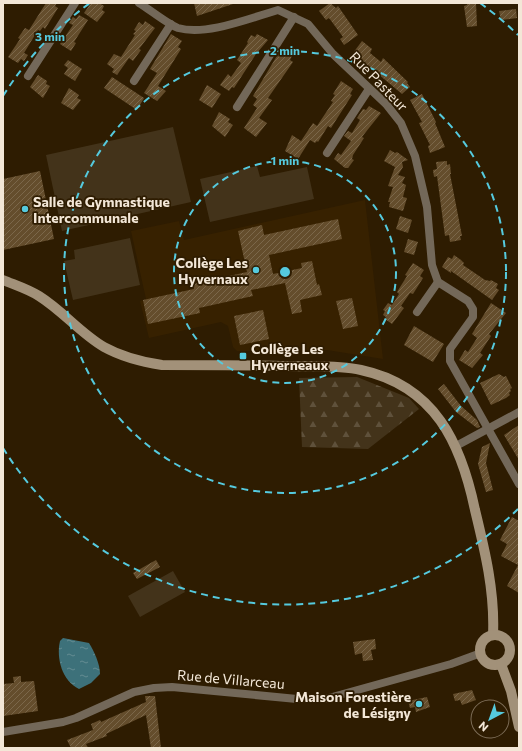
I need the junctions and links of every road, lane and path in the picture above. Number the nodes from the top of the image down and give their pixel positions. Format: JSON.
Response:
{"nodes":[{"id":1,"x":75,"y":3,"type":"edge"},
{"id":2,"x":139,"y":3,"type":"edge"},
{"id":3,"x":294,"y":17,"type":"junction"},
{"id":4,"x":171,"y":24,"type":"junction"},
{"id":5,"x":28,"y":76,"type":"dead end"},
{"id":6,"x":134,"y":81,"type":"dead end"},
{"id":7,"x":369,"y":89,"type":"junction"},
{"id":8,"x":237,"y":106,"type":"dead end"},
{"id":9,"x":327,"y":153,"type":"dead end"},
{"id":10,"x":3,"y":280,"type":"edge"},
{"id":11,"x":438,"y":282,"type":"junction"},
{"id":12,"x":417,"y":312,"type":"dead end"},
{"id":13,"x":519,"y":412,"type":"edge"},
{"id":14,"x":488,"y":430,"type":"junction"},
{"id":15,"x":456,"y":446,"type":"junction"},
{"id":16,"x":519,"y":484,"type":"edge"},
{"id":17,"x":493,"y":635,"type":"junction"},
{"id":18,"x":515,"y":644,"type":"edge"},
{"id":19,"x":480,"y":653,"type":"junction"},
{"id":20,"x":501,"y":664,"type":"junction"},
{"id":21,"x":519,"y":727,"type":"edge"},
{"id":22,"x":3,"y":732,"type":"edge"}],
"edges":[{"from":1,"to":5,"type":"street"},
{"from":2,"to":4,"type":"street","name":"Rue Pasteur"},
{"from":3,"to":4,"type":"street","name":"Rue Pasteur"},
{"from":3,"to":7,"type":"street","name":"Rue Pasteur"},
{"from":3,"to":8,"type":"street"},
{"from":4,"to":6,"type":"street"},
{"from":7,"to":9,"type":"street"},
{"from":7,"to":11,"type":"street","name":"Rue Pasteur"},
{"from":10,"to":15,"type":"street"},
{"from":11,"to":12,"type":"street"},
{"from":11,"to":14,"type":"street"},
{"from":13,"to":14,"type":"street"},
{"from":14,"to":15,"type":"street"},
{"from":14,"to":16,"type":"street"},
{"from":15,"to":17,"type":"street"},
{"from":17,"to":18,"type":"street"},
{"from":17,"to":19,"type":"street"},
{"from":18,"to":20,"type":"street"},
{"from":19,"to":20,"type":"street"},
{"from":19,"to":22,"type":"street","name":"Rue de Villarceau"},
{"from":20,"to":21,"type":"street"}]}
